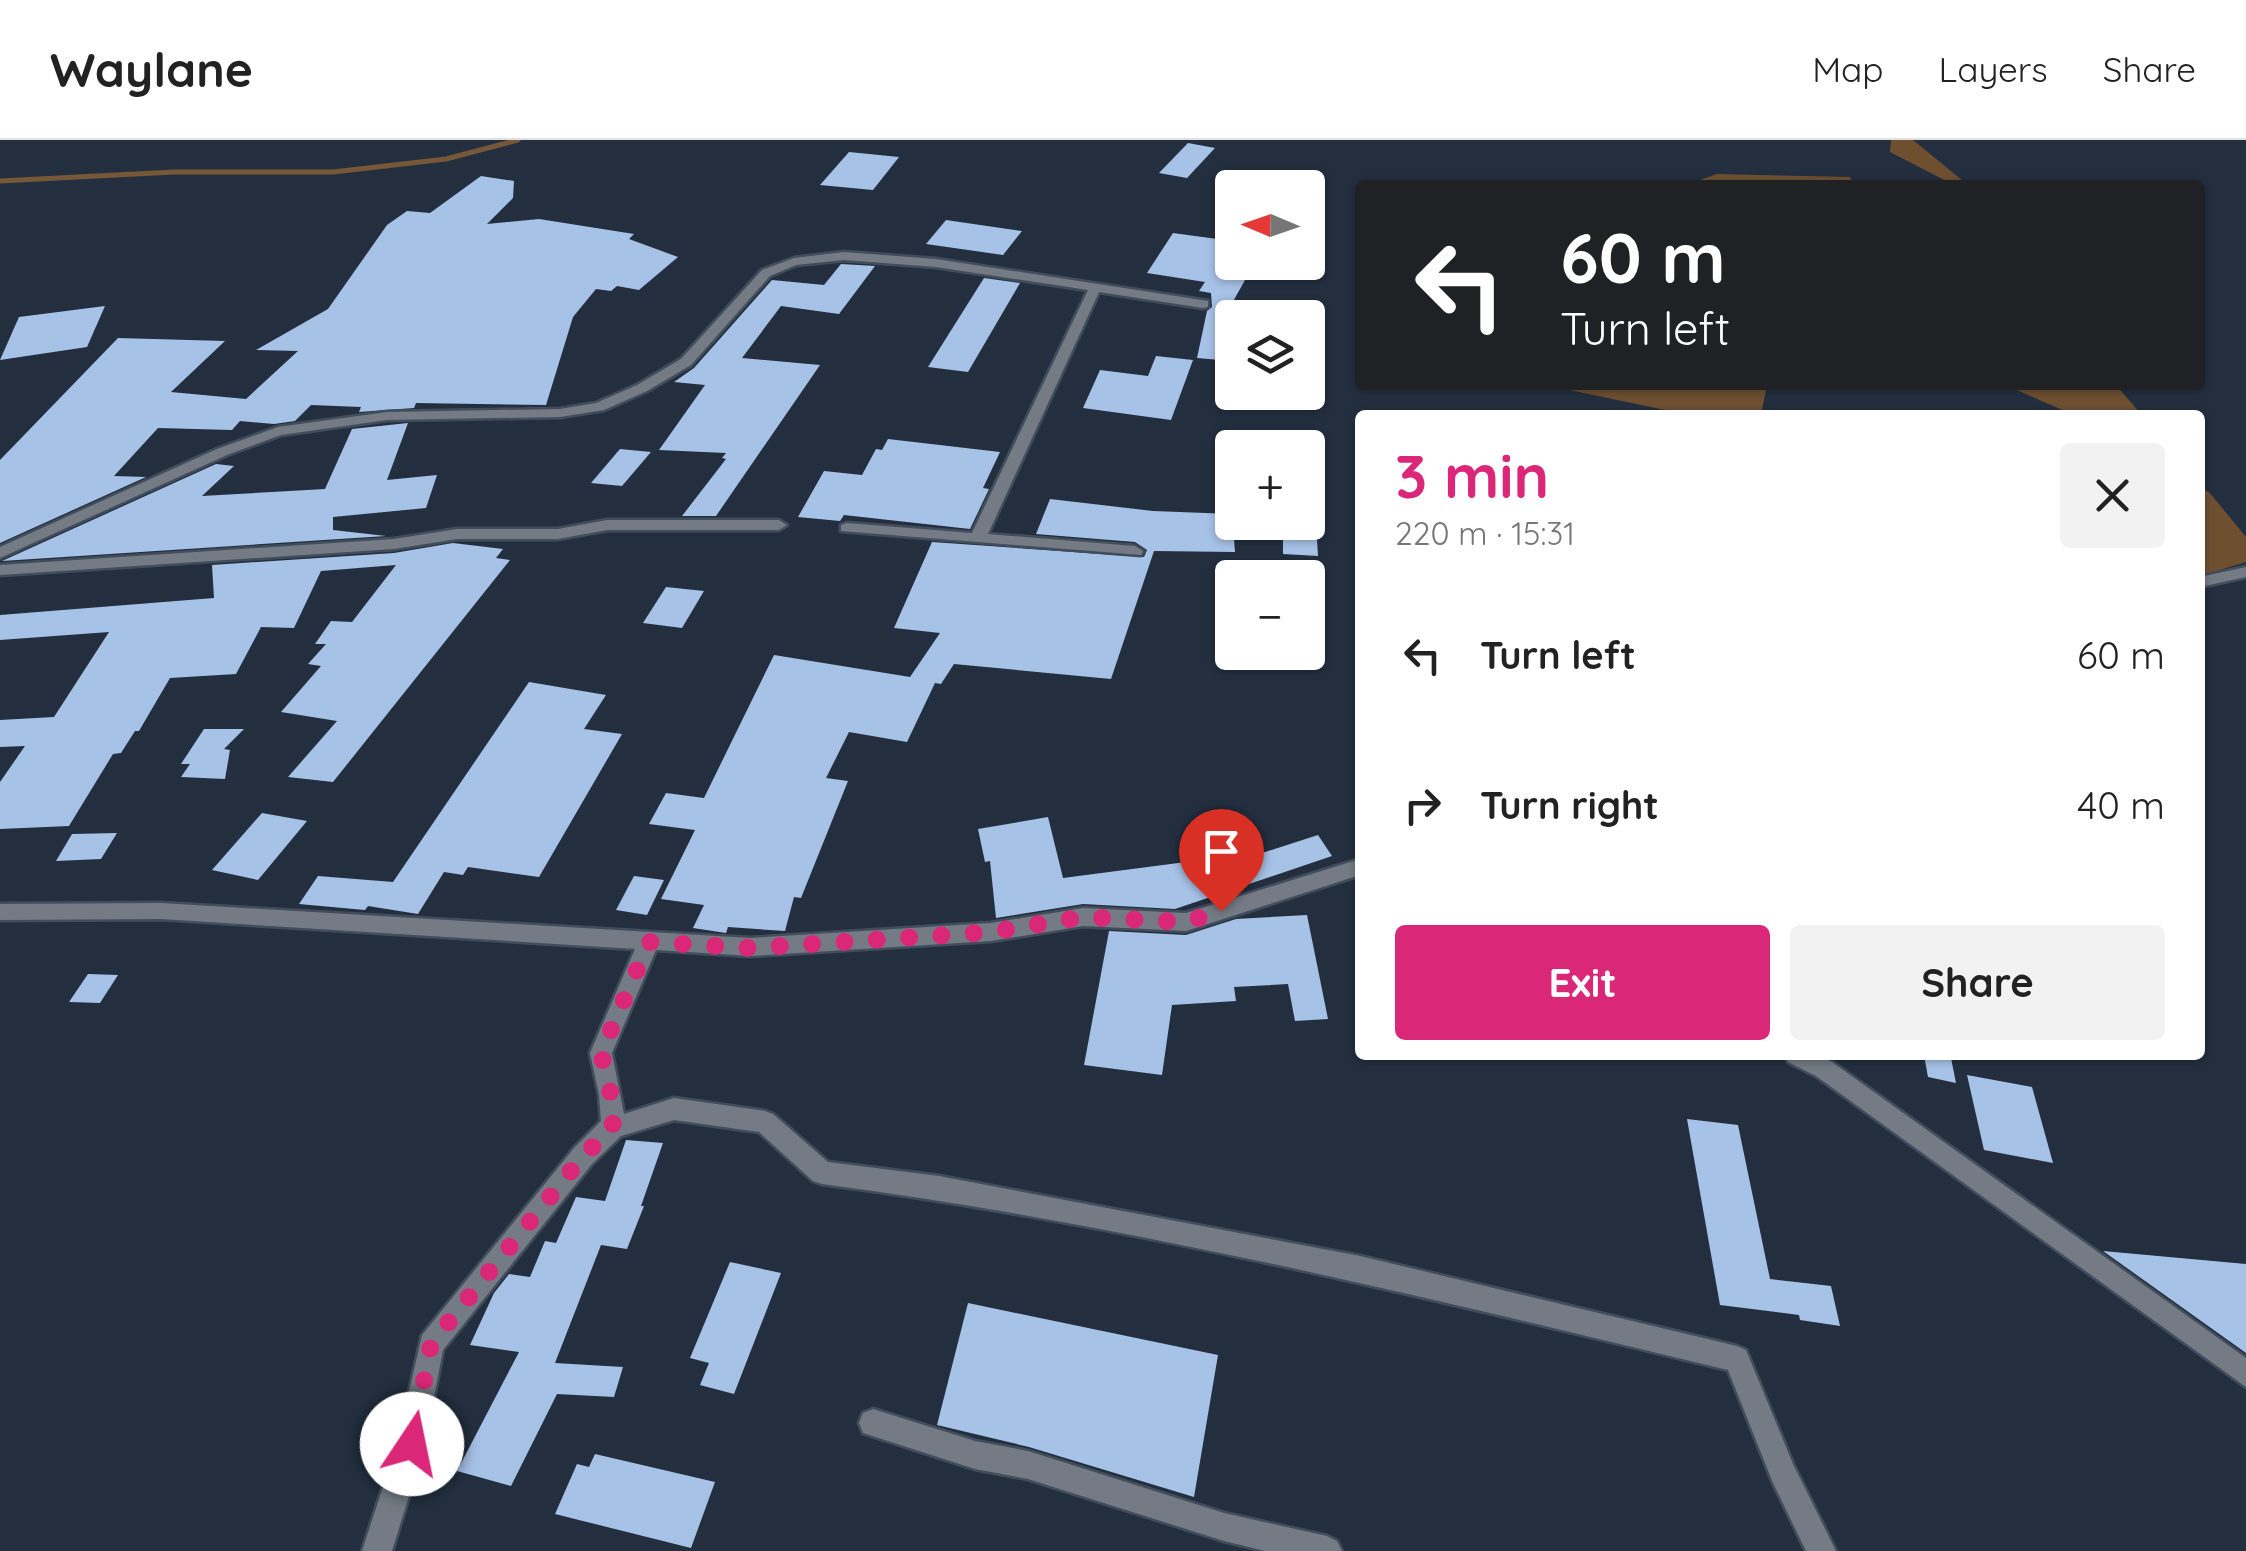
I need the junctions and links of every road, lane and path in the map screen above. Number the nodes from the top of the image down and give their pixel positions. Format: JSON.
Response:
{"nodes":[{"id":1,"x":1094,"y":290,"type":"junction"},
{"id":2,"x":1202,"y":304,"type":"dead end"},
{"id":3,"x":779,"y":525,"type":"dead end"},
{"id":4,"x":848,"y":528,"type":"dead end"},
{"id":5,"x":979,"y":536,"type":"junction"},
{"id":6,"x":1135,"y":552,"type":"dead end"},
{"id":7,"x":0,"y":553,"type":"edge"},
{"id":8,"x":0,"y":570,"type":"edge"},
{"id":9,"x":2246,"y":572,"type":"edge"},
{"id":10,"x":2205,"y":581,"type":"edge"},
{"id":11,"x":1355,"y":870,"type":"edge"},
{"id":12,"x":0,"y":912,"type":"edge"},
{"id":13,"x":649,"y":942,"type":"junction"},
{"id":14,"x":1806,"y":1060,"type":"edge"},
{"id":15,"x":611,"y":1128,"type":"junction"},
{"id":16,"x":2246,"y":1374,"type":"edge"},
{"id":17,"x":873,"y":1423,"type":"dead end"},
{"id":18,"x":377,"y":1551,"type":"edge"},
{"id":19,"x":1327,"y":1551,"type":"edge"},
{"id":20,"x":1822,"y":1551,"type":"edge"}],
"edges":[{"from":1,"to":2,"type":"street"},
{"from":1,"to":5,"type":"street"},
{"from":1,"to":7,"type":"street"},
{"from":3,"to":8,"type":"street"},
{"from":4,"to":5,"type":"street"},
{"from":5,"to":6,"type":"street"},
{"from":9,"to":10,"type":"street"},
{"from":11,"to":13,"type":"street"},
{"from":12,"to":13,"type":"street"},
{"from":13,"to":15,"type":"street"},
{"from":14,"to":16,"type":"street"},
{"from":15,"to":18,"type":"street"},
{"from":15,"to":20,"type":"street"},
{"from":17,"to":19,"type":"street"}]}
